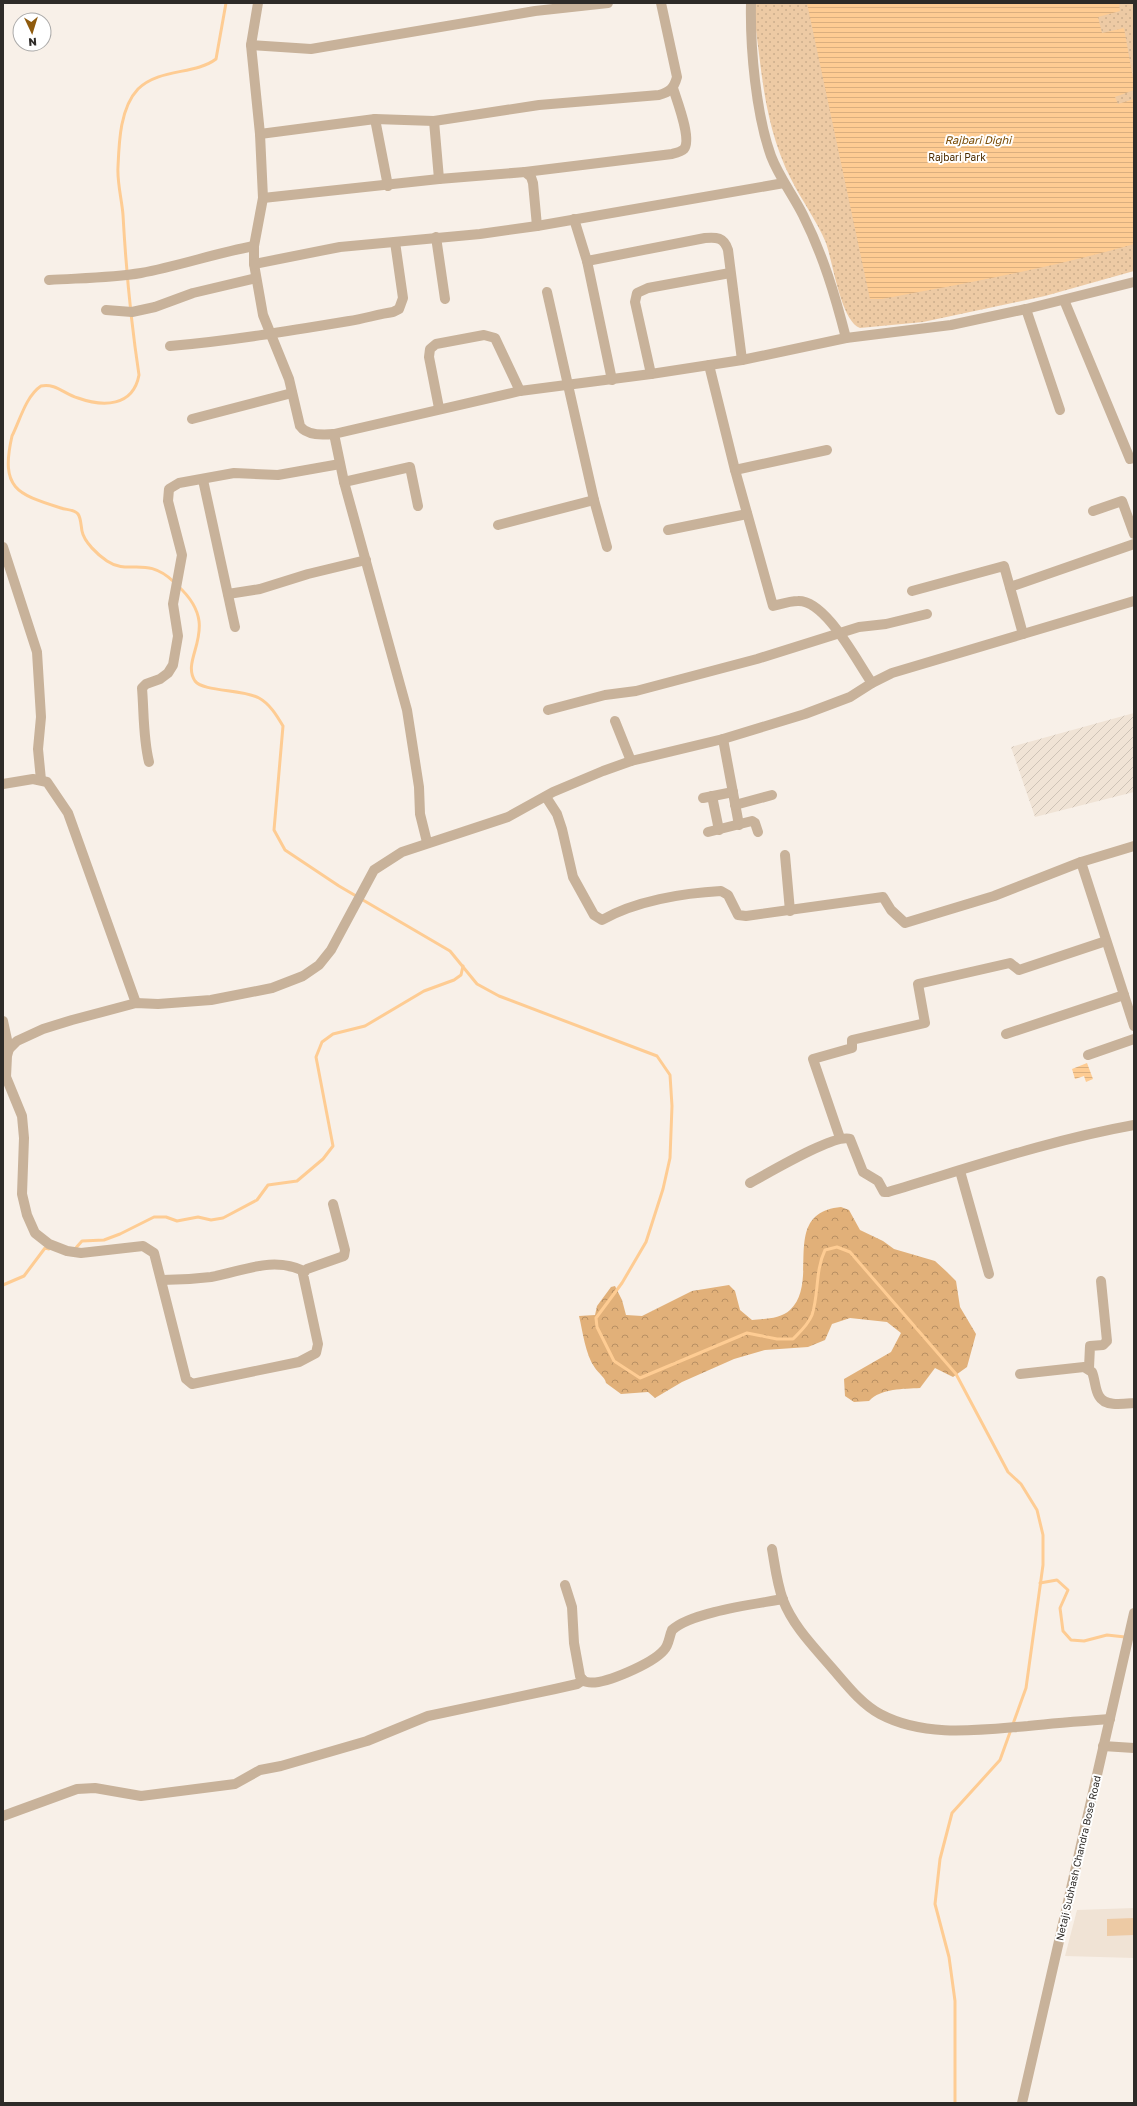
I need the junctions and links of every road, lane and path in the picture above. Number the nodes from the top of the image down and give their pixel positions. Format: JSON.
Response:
{"nodes":[{"id":1,"x":258,"y":3,"type":"edge"},
{"id":2,"x":608,"y":3,"type":"edge"},
{"id":3,"x":661,"y":3,"type":"edge"},
{"id":4,"x":751,"y":3,"type":"edge"},
{"id":5,"x":551,"y":6,"type":"edge"},
{"id":6,"x":251,"y":45,"type":"junction"},
{"id":7,"x":674,"y":88,"type":"junction"},
{"id":8,"x":375,"y":119,"type":"junction"},
{"id":9,"x":434,"y":120,"type":"junction"},
{"id":10,"x":260,"y":134,"type":"junction"},
{"id":11,"x":525,"y":172,"type":"junction"},
{"id":12,"x":439,"y":178,"type":"junction"},
{"id":13,"x":784,"y":183,"type":"junction"},
{"id":14,"x":388,"y":186,"type":"junction"},
{"id":15,"x":263,"y":198,"type":"junction"},
{"id":16,"x":574,"y":219,"type":"junction"},
{"id":17,"x":537,"y":226,"type":"junction"},
{"id":18,"x":436,"y":237,"type":"junction"},
{"id":19,"x":395,"y":242,"type":"junction"},
{"id":20,"x":254,"y":246,"type":"junction"},
{"id":21,"x":587,"y":261,"type":"junction"},
{"id":22,"x":254,"y":264,"type":"junction"},
{"id":23,"x":730,"y":273,"type":"junction"},
{"id":24,"x":256,"y":278,"type":"junction"},
{"id":25,"x":49,"y":280,"type":"dead end"},
{"id":26,"x":1134,"y":282,"type":"edge"},
{"id":27,"x":547,"y":292,"type":"dead end"},
{"id":28,"x":445,"y":299,"type":"dead end"},
{"id":29,"x":1064,"y":300,"type":"junction"},
{"id":30,"x":1026,"y":309,"type":"junction"},
{"id":31,"x":106,"y":310,"type":"dead end"},
{"id":32,"x":269,"y":332,"type":"junction"},
{"id":33,"x":846,"y":338,"type":"junction"},
{"id":34,"x":170,"y":346,"type":"dead end"},
{"id":35,"x":742,"y":360,"type":"junction"},
{"id":36,"x":709,"y":365,"type":"junction"},
{"id":37,"x":650,"y":374,"type":"junction"},
{"id":38,"x":612,"y":380,"type":"junction"},
{"id":39,"x":567,"y":384,"type":"junction"},
{"id":40,"x":520,"y":391,"type":"junction"},
{"id":41,"x":292,"y":394,"type":"junction"},
{"id":42,"x":439,"y":408,"type":"junction"},
{"id":43,"x":1060,"y":410,"type":"dead end"},
{"id":44,"x":192,"y":419,"type":"dead end"},
{"id":45,"x":334,"y":434,"type":"junction"},
{"id":46,"x":827,"y":450,"type":"dead end"},
{"id":47,"x":1134,"y":458,"type":"edge"},
{"id":48,"x":340,"y":464,"type":"junction"},
{"id":49,"x":735,"y":470,"type":"junction"},
{"id":50,"x":203,"y":480,"type":"junction"},
{"id":51,"x":344,"y":482,"type":"junction"},
{"id":52,"x":594,"y":500,"type":"junction"},
{"id":53,"x":418,"y":506,"type":"dead end"},
{"id":54,"x":1093,"y":511,"type":"dead end"},
{"id":55,"x":747,"y":514,"type":"junction"},
{"id":56,"x":498,"y":525,"type":"dead end"},
{"id":57,"x":668,"y":530,"type":"dead end"},
{"id":58,"x":1134,"y":534,"type":"edge"},
{"id":59,"x":1134,"y":544,"type":"edge"},
{"id":60,"x":3,"y":547,"type":"edge"},
{"id":61,"x":607,"y":547,"type":"dead end"},
{"id":62,"x":366,"y":560,"type":"junction"},
{"id":63,"x":1010,"y":587,"type":"junction"},
{"id":64,"x":912,"y":591,"type":"dead end"},
{"id":65,"x":228,"y":594,"type":"junction"},
{"id":66,"x":1134,"y":601,"type":"edge"},
{"id":67,"x":927,"y":614,"type":"dead end"},
{"id":68,"x":235,"y":627,"type":"dead end"},
{"id":69,"x":840,"y":632,"type":"junction"},
{"id":70,"x":1023,"y":634,"type":"junction"},
{"id":71,"x":872,"y":683,"type":"junction"},
{"id":72,"x":548,"y":710,"type":"dead end"},
{"id":73,"x":615,"y":721,"type":"dead end"},
{"id":74,"x":723,"y":739,"type":"junction"},
{"id":75,"x":631,"y":761,"type":"junction"},
{"id":76,"x":149,"y":762,"type":"dead end"},
{"id":77,"x":41,"y":780,"type":"junction"},
{"id":78,"x":3,"y":784,"type":"edge"},
{"id":79,"x":733,"y":792,"type":"junction"},
{"id":80,"x":772,"y":795,"type":"dead end"},
{"id":81,"x":546,"y":797,"type":"junction"},
{"id":82,"x":735,"y":805,"type":"junction"},
{"id":83,"x":739,"y":825,"type":"junction"},
{"id":84,"x":719,"y":830,"type":"junction"},
{"id":85,"x":708,"y":832,"type":"dead end"},
{"id":86,"x":758,"y":832,"type":"dead end"},
{"id":87,"x":427,"y":842,"type":"junction"},
{"id":88,"x":1134,"y":846,"type":"edge"},
{"id":89,"x":785,"y":855,"type":"dead end"},
{"id":90,"x":1081,"y":862,"type":"junction"},
{"id":91,"x":790,"y":911,"type":"junction"},
{"id":92,"x":1106,"y":941,"type":"junction"},
{"id":93,"x":1124,"y":995,"type":"junction"},
{"id":94,"x":136,"y":1003,"type":"junction"},
{"id":95,"x":3,"y":1021,"type":"edge"},
{"id":96,"x":1134,"y":1026,"type":"edge"},
{"id":97,"x":1006,"y":1034,"type":"dead end"},
{"id":98,"x":1134,"y":1039,"type":"edge"},
{"id":99,"x":9,"y":1049,"type":"junction"},
{"id":100,"x":1088,"y":1055,"type":"dead end"},
{"id":101,"x":1134,"y":1125,"type":"edge"},
{"id":102,"x":840,"y":1138,"type":"junction"},
{"id":103,"x":960,"y":1171,"type":"junction"},
{"id":104,"x":750,"y":1183,"type":"dead end"},
{"id":105,"x":333,"y":1204,"type":"dead end"},
{"id":106,"x":304,"y":1271,"type":"junction"},
{"id":107,"x":989,"y":1274,"type":"dead end"},
{"id":108,"x":162,"y":1280,"type":"junction"},
{"id":109,"x":1101,"y":1281,"type":"dead end"},
{"id":110,"x":1089,"y":1368,"type":"junction"},
{"id":111,"x":1020,"y":1374,"type":"dead end"},
{"id":112,"x":1134,"y":1404,"type":"edge"},
{"id":113,"x":772,"y":1549,"type":"dead end"},
{"id":114,"x":565,"y":1585,"type":"dead end"},
{"id":115,"x":783,"y":1599,"type":"junction"},
{"id":116,"x":1134,"y":1615,"type":"edge"},
{"id":117,"x":583,"y":1680,"type":"junction"},
{"id":118,"x":1110,"y":1719,"type":"junction"},
{"id":119,"x":1103,"y":1746,"type":"junction"},
{"id":120,"x":1134,"y":1748,"type":"edge"},
{"id":121,"x":3,"y":1816,"type":"edge"},
{"id":122,"x":1022,"y":2103,"type":"edge"}],
"edges":[{"from":1,"to":6,"type":"street"},
{"from":2,"to":5,"type":"street"},
{"from":3,"to":7,"type":"street"},
{"from":4,"to":13,"type":"street"},
{"from":5,"to":6,"type":"street"},
{"from":6,"to":10,"type":"street"},
{"from":7,"to":9,"type":"street"},
{"from":7,"to":11,"type":"street"},
{"from":8,"to":9,"type":"street"},
{"from":8,"to":10,"type":"street"},
{"from":8,"to":14,"type":"street"},
{"from":9,"to":12,"type":"street"},
{"from":10,"to":15,"type":"street"},
{"from":11,"to":12,"type":"street"},
{"from":11,"to":17,"type":"street"},
{"from":12,"to":14,"type":"street"},
{"from":13,"to":16,"type":"street"},
{"from":13,"to":33,"type":"street"},
{"from":14,"to":15,"type":"street"},
{"from":15,"to":20,"type":"street"},
{"from":16,"to":17,"type":"street"},
{"from":16,"to":21,"type":"street"},
{"from":17,"to":18,"type":"street"},
{"from":18,"to":19,"type":"street"},
{"from":18,"to":28,"type":"street"},
{"from":19,"to":22,"type":"street"},
{"from":19,"to":32,"type":"street"},
{"from":20,"to":22,"type":"street"},
{"from":20,"to":25,"type":"street"},
{"from":21,"to":23,"type":"street"},
{"from":21,"to":38,"type":"street"},
{"from":22,"to":24,"type":"street"},
{"from":23,"to":35,"type":"street"},
{"from":23,"to":37,"type":"street"},
{"from":24,"to":31,"type":"street"},
{"from":24,"to":32,"type":"street"},
{"from":26,"to":29,"type":"street"},
{"from":27,"to":39,"type":"street"},
{"from":29,"to":30,"type":"street"},
{"from":29,"to":47,"type":"street"},
{"from":30,"to":33,"type":"street"},
{"from":30,"to":43,"type":"street"},
{"from":32,"to":34,"type":"street"},
{"from":32,"to":41,"type":"street"},
{"from":33,"to":35,"type":"street"},
{"from":35,"to":36,"type":"street"},
{"from":36,"to":37,"type":"street"},
{"from":36,"to":49,"type":"street"},
{"from":37,"to":38,"type":"street"},
{"from":38,"to":39,"type":"street"},
{"from":39,"to":40,"type":"street"},
{"from":39,"to":52,"type":"street"},
{"from":40,"to":42,"type":"street"},
{"from":40,"to":42,"type":"street"},
{"from":41,"to":44,"type":"street"},
{"from":41,"to":45,"type":"street"},
{"from":42,"to":45,"type":"street"},
{"from":45,"to":48,"type":"street"},
{"from":46,"to":49,"type":"street"},
{"from":48,"to":50,"type":"street"},
{"from":48,"to":51,"type":"street"},
{"from":49,"to":55,"type":"street"},
{"from":50,"to":65,"type":"street"},
{"from":50,"to":76,"type":"street"},
{"from":51,"to":53,"type":"street"},
{"from":51,"to":62,"type":"street"},
{"from":52,"to":56,"type":"street"},
{"from":52,"to":61,"type":"street"},
{"from":54,"to":58,"type":"street"},
{"from":55,"to":57,"type":"street"},
{"from":55,"to":69,"type":"street"},
{"from":59,"to":63,"type":"street"},
{"from":60,"to":77,"type":"street"},
{"from":62,"to":65,"type":"street"},
{"from":62,"to":87,"type":"street"},
{"from":63,"to":64,"type":"street"},
{"from":63,"to":70,"type":"street"},
{"from":65,"to":68,"type":"street"},
{"from":66,"to":70,"type":"street"},
{"from":67,"to":69,"type":"street"},
{"from":69,"to":71,"type":"street"},
{"from":69,"to":72,"type":"street"},
{"from":70,"to":71,"type":"street"},
{"from":71,"to":74,"type":"street"},
{"from":73,"to":75,"type":"street"},
{"from":74,"to":75,"type":"street"},
{"from":74,"to":79,"type":"street"},
{"from":75,"to":81,"type":"street"},
{"from":77,"to":78,"type":"street"},
{"from":77,"to":94,"type":"street"},
{"from":79,"to":82,"type":"street"},
{"from":79,"to":84,"type":"street"},
{"from":80,"to":82,"type":"street"},
{"from":81,"to":87,"type":"street"},
{"from":81,"to":91,"type":"street"},
{"from":82,"to":83,"type":"street"},
{"from":83,"to":84,"type":"street"},
{"from":83,"to":86,"type":"street"},
{"from":84,"to":85,"type":"street"},
{"from":87,"to":94,"type":"street"},
{"from":88,"to":90,"type":"street"},
{"from":89,"to":91,"type":"street"},
{"from":90,"to":91,"type":"street"},
{"from":90,"to":92,"type":"street"},
{"from":92,"to":93,"type":"street"},
{"from":92,"to":102,"type":"street"},
{"from":93,"to":96,"type":"street"},
{"from":93,"to":97,"type":"street"},
{"from":94,"to":99,"type":"street"},
{"from":95,"to":99,"type":"street"},
{"from":98,"to":100,"type":"street"},
{"from":99,"to":108,"type":"street"},
{"from":101,"to":103,"type":"street"},
{"from":102,"to":103,"type":"street"},
{"from":102,"to":104,"type":"street"},
{"from":103,"to":107,"type":"street"},
{"from":105,"to":106,"type":"street"},
{"from":106,"to":108,"type":"street"},
{"from":106,"to":108,"type":"street"},
{"from":109,"to":110,"type":"street"},
{"from":110,"to":111,"type":"street"},
{"from":110,"to":112,"type":"street"},
{"from":113,"to":115,"type":"street"},
{"from":114,"to":117,"type":"street"},
{"from":115,"to":117,"type":"street"},
{"from":115,"to":118,"type":"street"},
{"from":116,"to":118,"type":"street","name":"Netaji Subhash Chandra Bose Road"},
{"from":117,"to":121,"type":"street"},
{"from":118,"to":119,"type":"street","name":"Netaji Subhash Chandra Bose Road"},
{"from":119,"to":120,"type":"street"},
{"from":119,"to":122,"type":"street","name":"Netaji Subhash Chandra Bose Road"}]}
